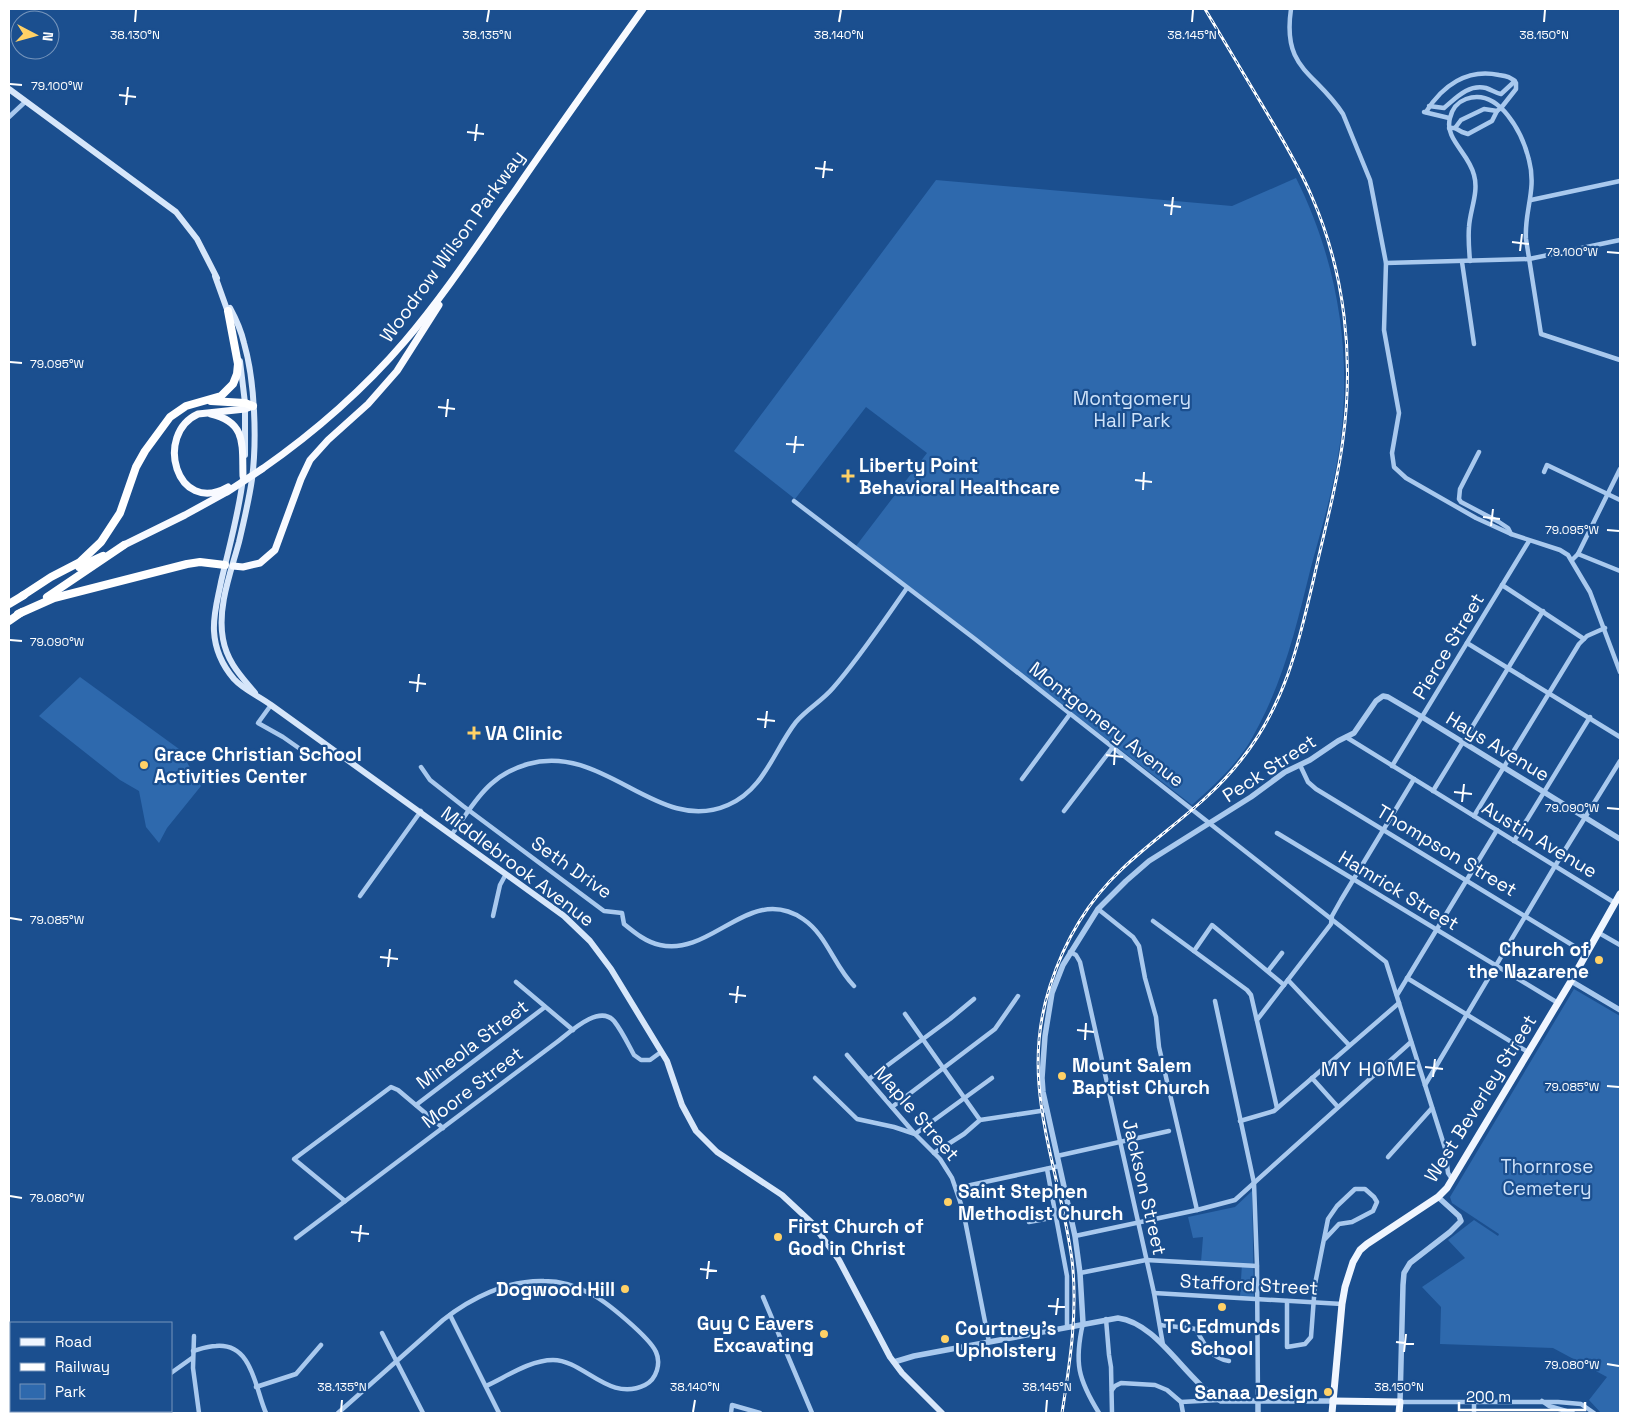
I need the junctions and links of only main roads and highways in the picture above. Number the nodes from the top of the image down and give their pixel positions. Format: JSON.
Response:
{"nodes":[{"id":1,"x":643,"y":9,"type":"edge"},
{"id":2,"x":9,"y":89,"type":"edge"},
{"id":3,"x":469,"y":255,"type":"junction"},
{"id":4,"x":215,"y":276,"type":"junction"},
{"id":5,"x":228,"y":311,"type":"junction"},
{"id":6,"x":206,"y":401,"type":"junction"},
{"id":7,"x":248,"y":406,"type":"junction"},
{"id":8,"x":209,"y":413,"type":"junction"},
{"id":9,"x":244,"y":476,"type":"junction"},
{"id":10,"x":227,"y":489,"type":"junction"},
{"id":11,"x":124,"y":545,"type":"junction"},
{"id":12,"x":229,"y":566,"type":"junction"},
{"id":13,"x":22,"y":596,"type":"junction"},
{"id":14,"x":9,"y":604,"type":"edge"},
{"id":15,"x":18,"y":614,"type":"junction"},
{"id":16,"x":9,"y":621,"type":"edge"},
{"id":17,"x":256,"y":694,"type":"junction"},
{"id":18,"x":1620,"y":894,"type":"edge"},
{"id":19,"x":1333,"y":1401,"type":"junction"},
{"id":20,"x":942,"y":1413,"type":"edge"},
{"id":21,"x":1332,"y":1413,"type":"edge"},
{"id":22,"x":1399,"y":1413,"type":"edge"}],
"edges":[{"from":1,"to":3,"type":"highway","name":"Woodrow Wilson Parkway"},
{"from":2,"to":4,"type":"main road"},
{"from":3,"to":10,"type":"highway","name":"Woodrow Wilson Parkway","bridge":true},
{"from":3,"to":12,"type":"highway"},
{"from":4,"to":5,"type":"main road"},
{"from":4,"to":7,"type":"main road"},
{"from":5,"to":6,"type":"highway"},
{"from":5,"to":7,"type":"main road"},
{"from":6,"to":7,"type":"highway"},
{"from":6,"to":13,"type":"highway"},
{"from":7,"to":8,"type":"highway"},
{"from":7,"to":9,"type":"main road"},
{"from":7,"to":12,"type":"main road","name":"Middlebrook Avenue"},
{"from":8,"to":9,"type":"highway"},
{"from":8,"to":10,"type":"highway"},
{"from":9,"to":12,"type":"main road"},
{"from":10,"to":11,"type":"highway"},
{"from":11,"to":13,"type":"highway"},
{"from":11,"to":15,"type":"highway"},
{"from":12,"to":15,"type":"highway"},
{"from":12,"to":17,"type":"main road","name":"Middlebrook Avenue"},
{"from":12,"to":17,"type":"main road","name":"Middlebrook Avenue"},
{"from":13,"to":14,"type":"highway"},
{"from":15,"to":16,"type":"highway"},
{"from":17,"to":20,"type":"main road","name":"Middlebrook Avenue"},
{"from":18,"to":19,"type":"main road","name":"West Beverley Street"},
{"from":19,"to":21,"type":"main road","name":"West Beverley Street"},
{"from":19,"to":22,"type":"main road"}]}
